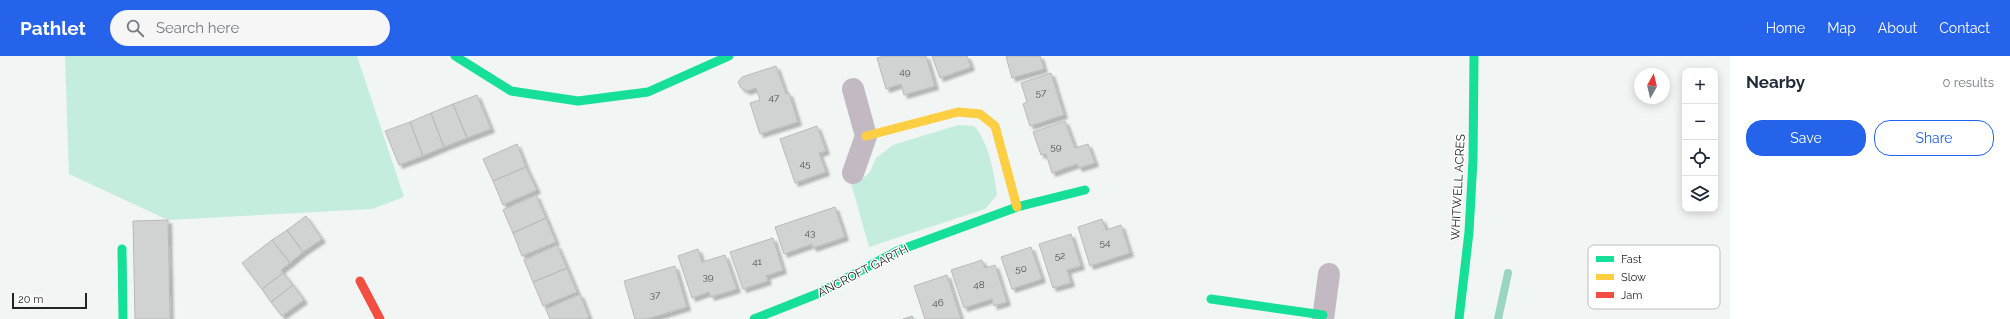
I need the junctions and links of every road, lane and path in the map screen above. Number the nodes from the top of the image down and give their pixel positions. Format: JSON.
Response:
{"nodes":[{"id":1,"x":455,"y":56,"type":"edge"},
{"id":2,"x":730,"y":56,"type":"edge"},
{"id":3,"x":1474,"y":56,"type":"edge"},
{"id":4,"x":853,"y":89,"type":"dead end"},
{"id":5,"x":866,"y":136,"type":"junction"},
{"id":6,"x":853,"y":173,"type":"dead end"},
{"id":7,"x":1085,"y":190,"type":"dead end"},
{"id":8,"x":1017,"y":207,"type":"junction"},
{"id":9,"x":122,"y":249,"type":"dead end"},
{"id":10,"x":1329,"y":274,"type":"dead end"},
{"id":11,"x":360,"y":281,"type":"dead end"},
{"id":12,"x":1211,"y":299,"type":"dead end"},
{"id":13,"x":1323,"y":317,"type":"edge"},
{"id":14,"x":123,"y":319,"type":"edge"},
{"id":15,"x":380,"y":319,"type":"edge"},
{"id":16,"x":754,"y":319,"type":"edge"},
{"id":17,"x":1459,"y":319,"type":"edge"}],
"edges":[{"from":1,"to":2,"type":"street"},
{"from":3,"to":17,"type":"street","name":"WHITWELL ACRES"},
{"from":4,"to":5,"type":"street"},
{"from":5,"to":6,"type":"street"},
{"from":5,"to":8,"type":"street"},
{"from":7,"to":8,"type":"street","name":"ANCROFT GARTH"},
{"from":8,"to":16,"type":"street","name":"ANCROFT GARTH"},
{"from":9,"to":14,"type":"street"},
{"from":10,"to":13,"type":"street"},
{"from":11,"to":15,"type":"street"},
{"from":12,"to":13,"type":"street"}]}
